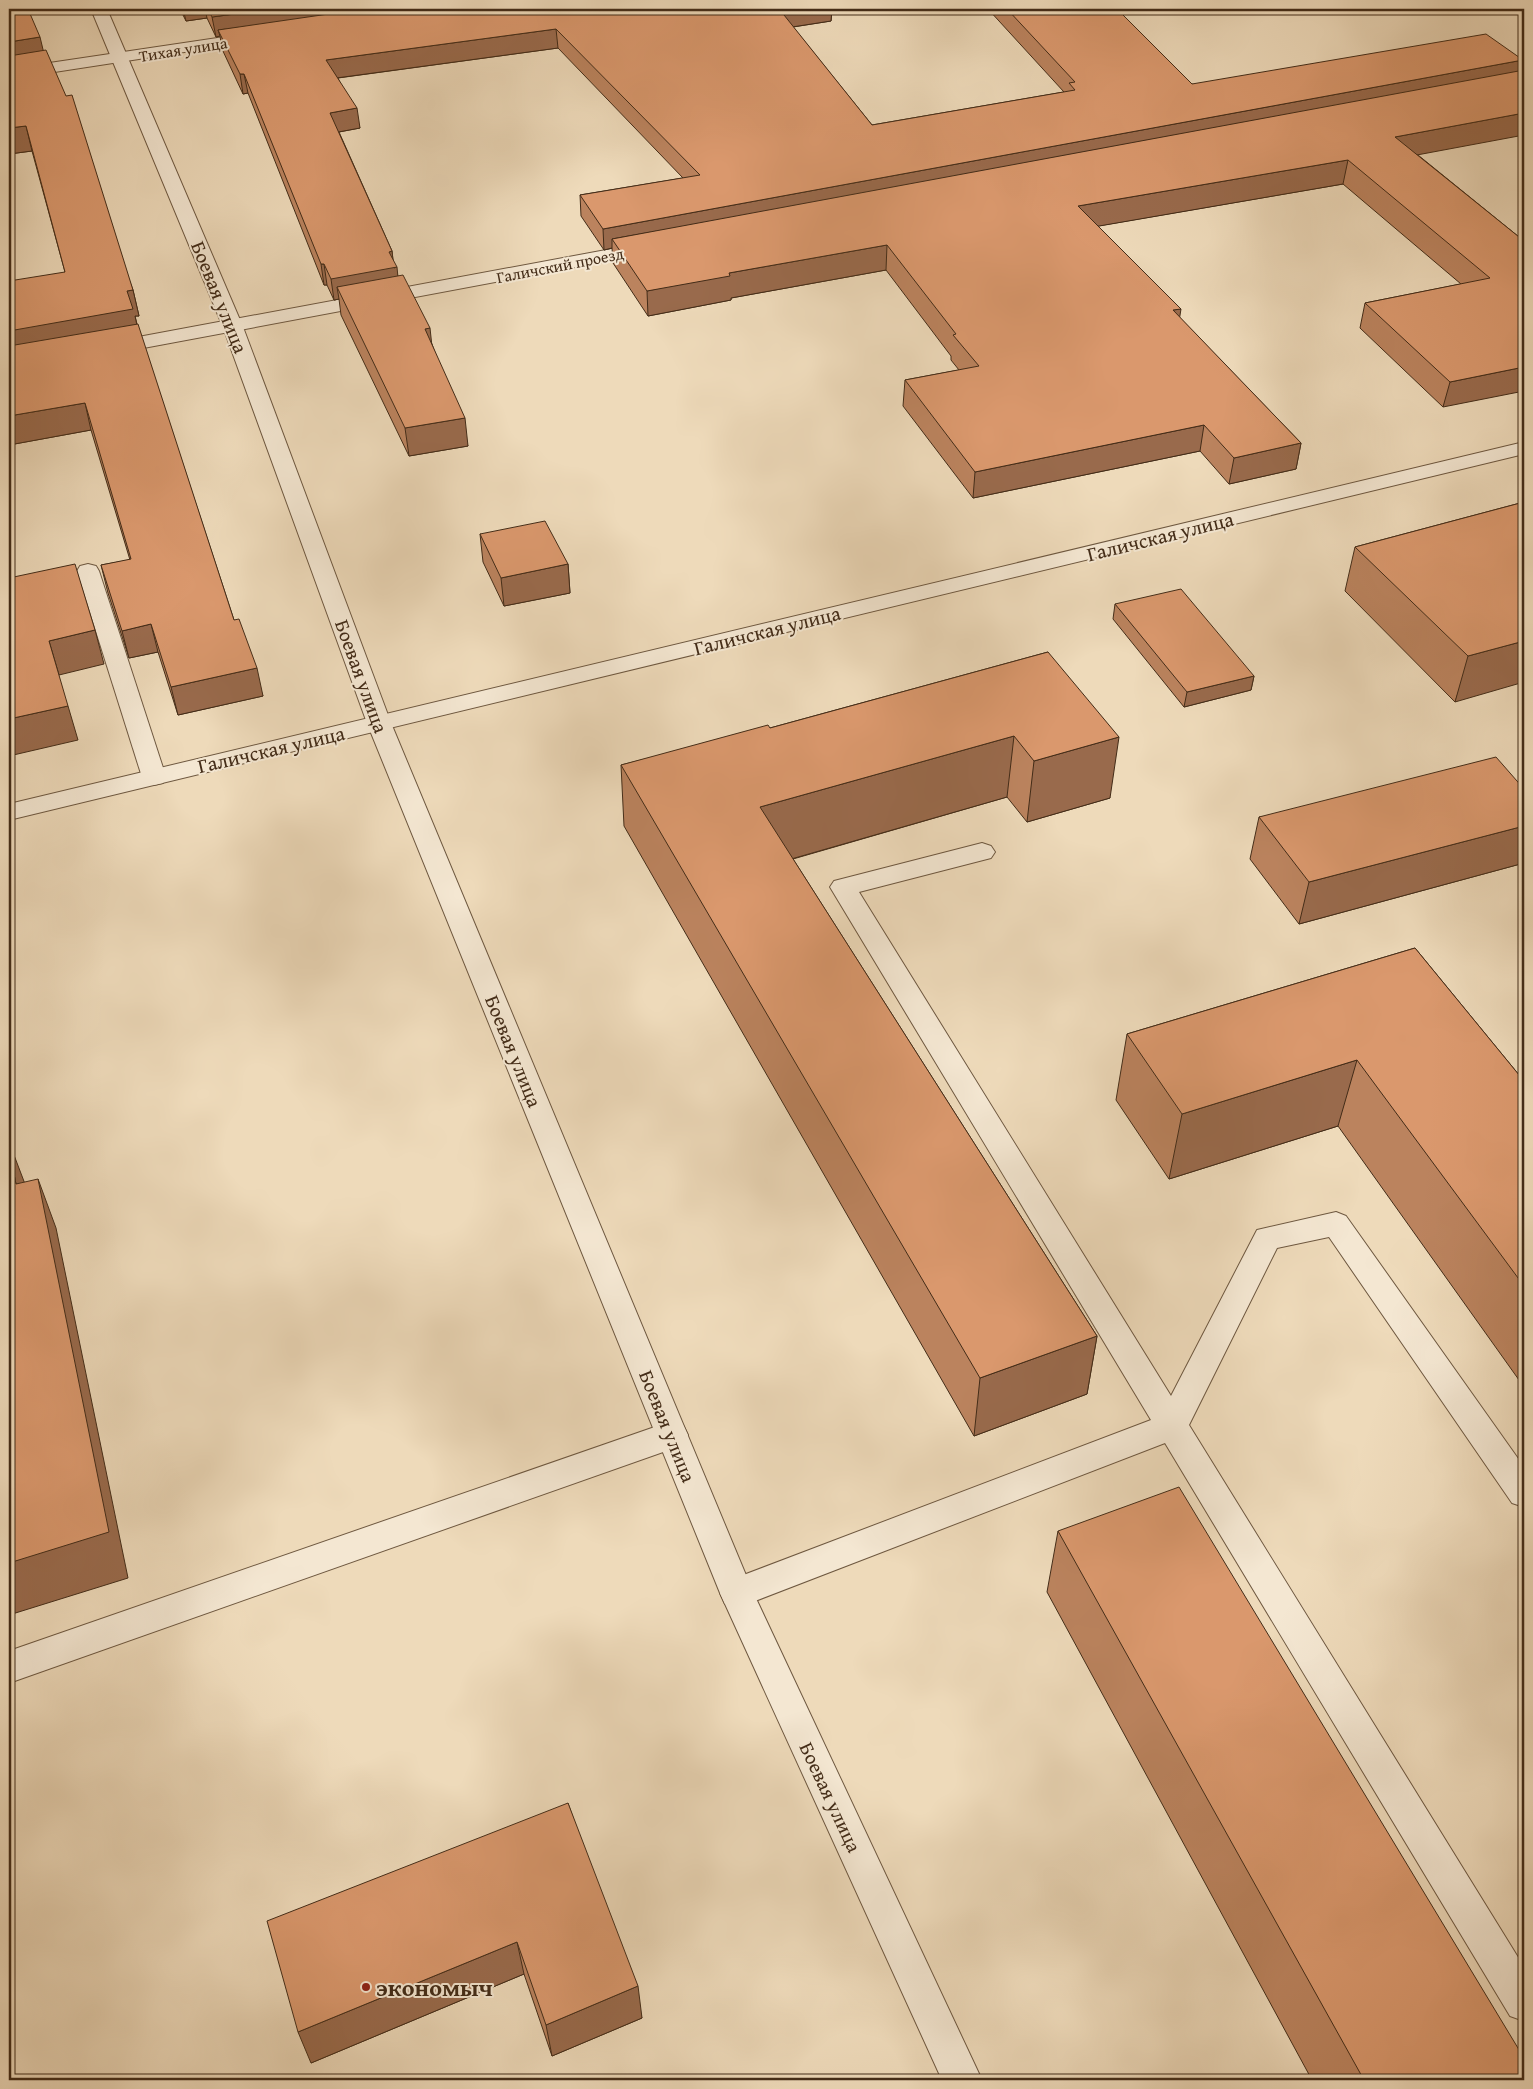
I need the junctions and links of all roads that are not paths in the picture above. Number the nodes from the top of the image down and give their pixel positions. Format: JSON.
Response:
{"nodes":[{"id":1,"x":99,"y":9,"type":"edge"},
{"id":2,"x":268,"y":36,"type":"edge"},
{"id":3,"x":120,"y":58,"type":"junction"},
{"id":4,"x":9,"y":74,"type":"edge"},
{"id":5,"x":664,"y":245,"type":"edge"},
{"id":6,"x":233,"y":326,"type":"junction"},
{"id":7,"x":87,"y":352,"type":"edge"},
{"id":8,"x":1524,"y":448,"type":"edge"},
{"id":9,"x":88,"y":571,"type":"dead end"},
{"id":10,"x":379,"y":724,"type":"junction"},
{"id":11,"x":154,"y":777,"type":"junction"},
{"id":12,"x":9,"y":812,"type":"edge"},
{"id":13,"x":982,"y":852,"type":"dead end"},
{"id":14,"x":1172,"y":1426,"type":"junction"},
{"id":15,"x":672,"y":1435,"type":"junction"},
{"id":16,"x":1524,"y":1493,"type":"edge"},
{"id":17,"x":737,"y":1593,"type":"junction"},
{"id":18,"x":9,"y":1667,"type":"edge"},
{"id":19,"x":1524,"y":2002,"type":"edge"},
{"id":20,"x":962,"y":2080,"type":"edge"}],
"edges":[{"from":1,"to":3,"type":"street","name":"Боевая улица"},
{"from":2,"to":3,"type":"street","name":"Тихая улица"},
{"from":3,"to":4,"type":"street","name":"Тихая улица"},
{"from":3,"to":6,"type":"street","name":"Боевая улица"},
{"from":5,"to":6,"type":"street","name":"Галичский проезд"},
{"from":6,"to":7,"type":"street","name":"Галичский проезд"},
{"from":6,"to":10,"type":"street","name":"Боевая улица"},
{"from":8,"to":10,"type":"street","name":"Галичская улица"},
{"from":9,"to":11,"type":"street"},
{"from":10,"to":11,"type":"street","name":"Галичская улица"},
{"from":10,"to":15,"type":"street","name":"Боевая улица"},
{"from":11,"to":12,"type":"street","name":"Галичская улица"},
{"from":13,"to":14,"type":"street"},
{"from":14,"to":16,"type":"street"},
{"from":14,"to":17,"type":"street"},
{"from":14,"to":19,"type":"street"},
{"from":15,"to":17,"type":"street","name":"Боевая улица"},
{"from":15,"to":18,"type":"street"},
{"from":17,"to":20,"type":"street","name":"Боевая улица"}]}
